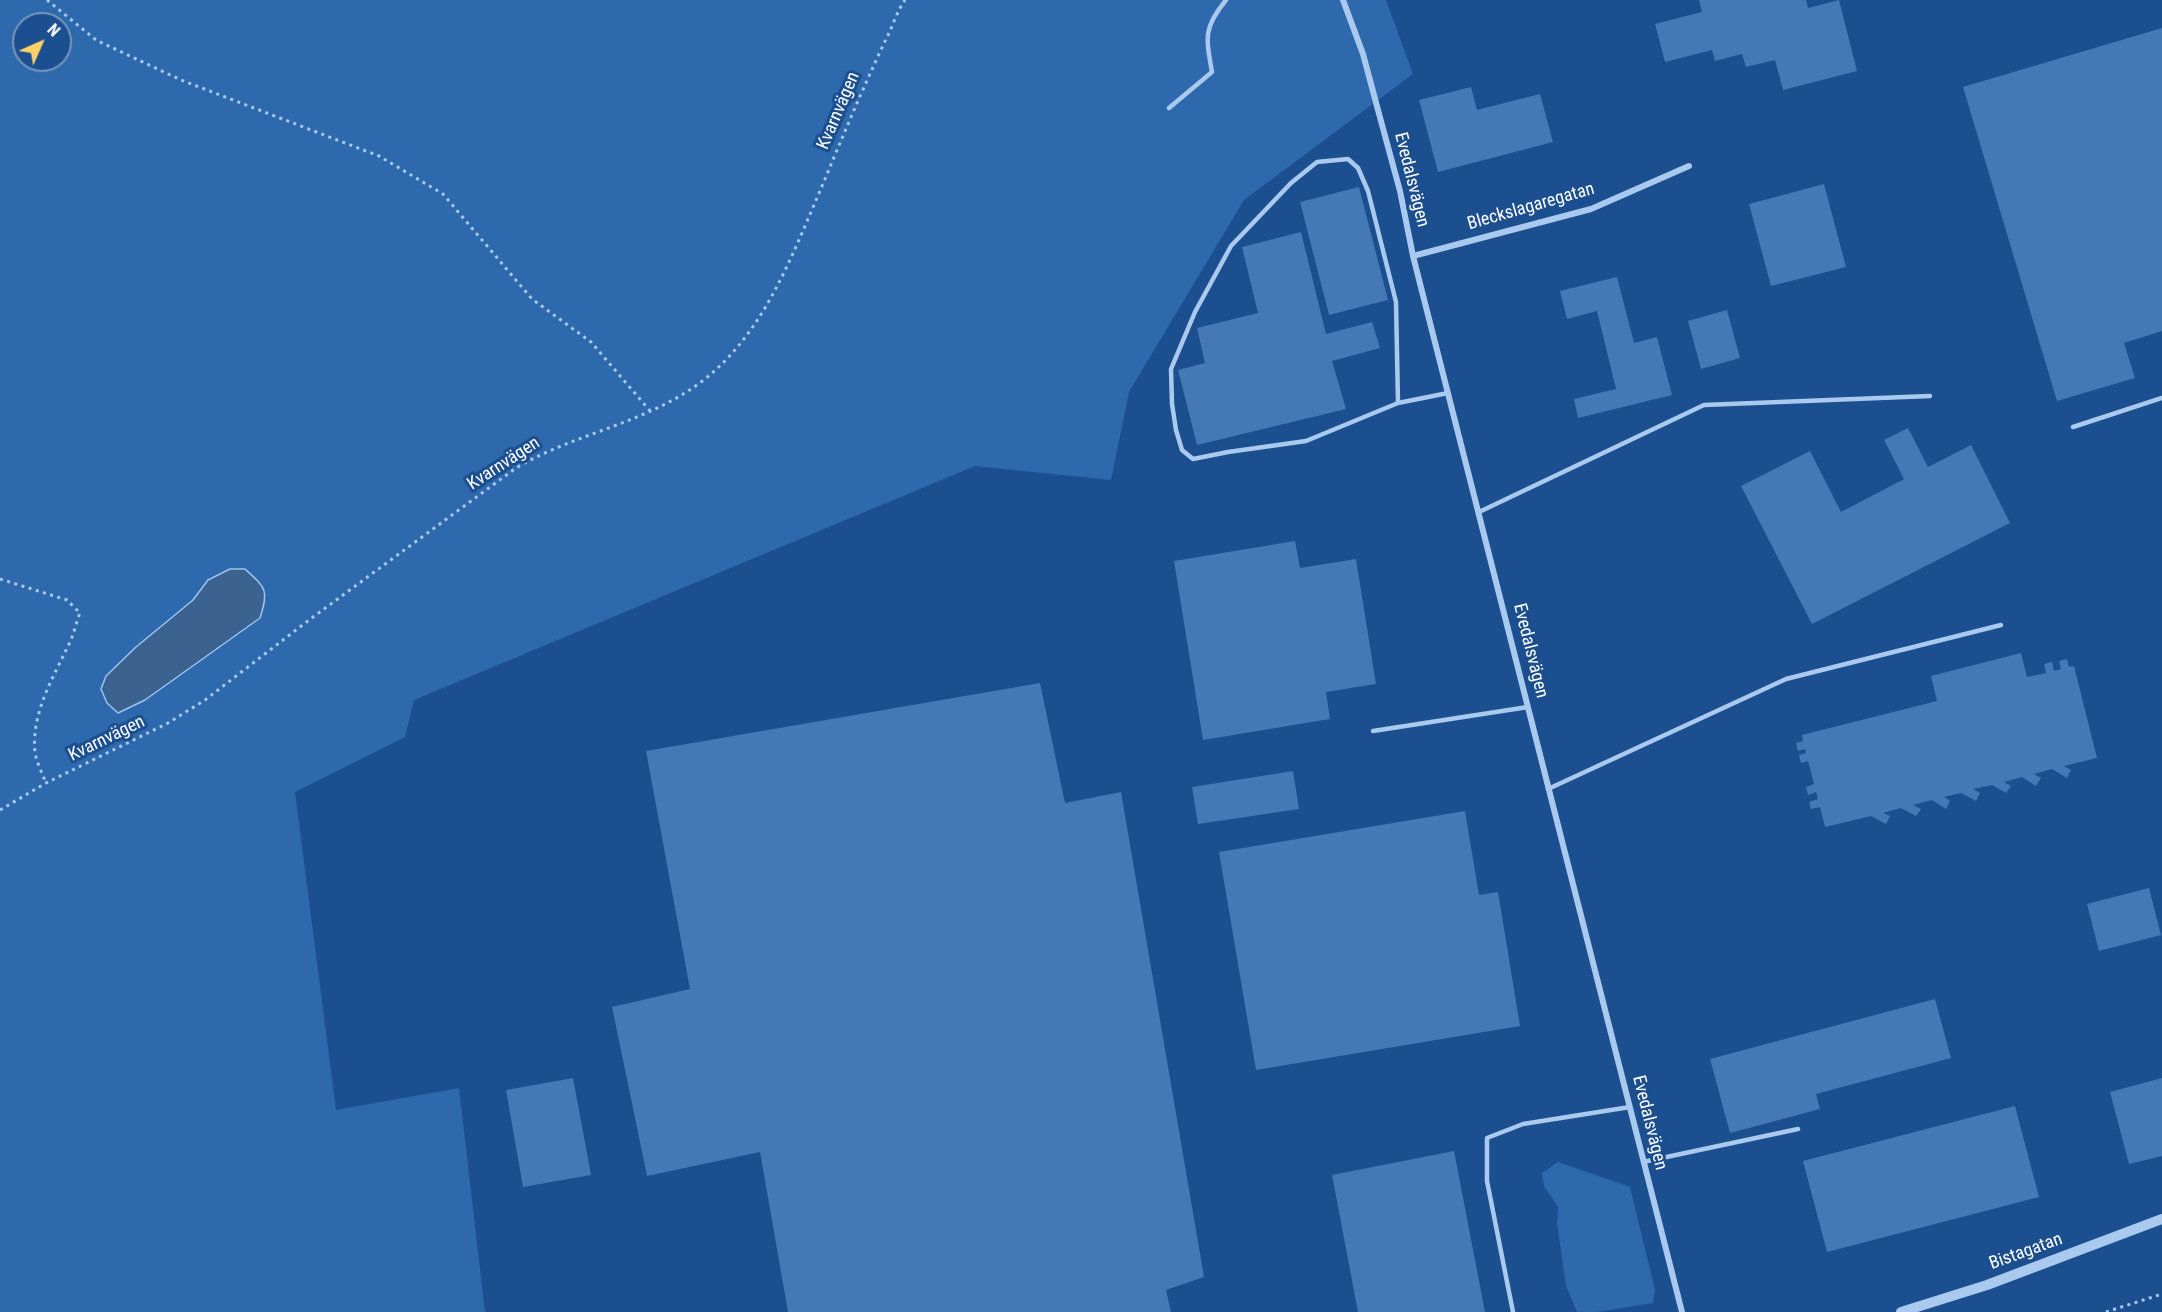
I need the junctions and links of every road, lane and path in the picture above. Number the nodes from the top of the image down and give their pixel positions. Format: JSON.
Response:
{"nodes":[{"id":1,"x":47,"y":0,"type":"edge"},
{"id":2,"x":905,"y":0,"type":"edge"},
{"id":3,"x":1226,"y":0,"type":"edge"},
{"id":4,"x":1344,"y":0,"type":"edge"},
{"id":5,"x":1168,"y":108,"type":"dead end"},
{"id":6,"x":1689,"y":166,"type":"dead end"},
{"id":7,"x":1413,"y":256,"type":"junction"},
{"id":8,"x":1448,"y":393,"type":"junction"},
{"id":9,"x":1930,"y":396,"type":"dead end"},
{"id":10,"x":2162,"y":398,"type":"edge"},
{"id":11,"x":1398,"y":403,"type":"junction"},
{"id":12,"x":651,"y":412,"type":"junction"},
{"id":13,"x":2073,"y":427,"type":"dead end"},
{"id":14,"x":1479,"y":512,"type":"junction"},
{"id":15,"x":0,"y":579,"type":"edge"},
{"id":16,"x":2001,"y":625,"type":"dead end"},
{"id":17,"x":1528,"y":706,"type":"junction"},
{"id":18,"x":1372,"y":731,"type":"dead end"},
{"id":19,"x":46,"y":783,"type":"junction"},
{"id":20,"x":1548,"y":789,"type":"junction"},
{"id":21,"x":0,"y":810,"type":"edge"},
{"id":22,"x":1630,"y":1107,"type":"junction"},
{"id":23,"x":1798,"y":1129,"type":"dead end"},
{"id":24,"x":1643,"y":1162,"type":"junction"},
{"id":25,"x":2162,"y":1219,"type":"edge"},
{"id":26,"x":2162,"y":1294,"type":"edge"},
{"id":27,"x":1514,"y":1312,"type":"edge"},
{"id":28,"x":1680,"y":1312,"type":"edge"},
{"id":29,"x":1901,"y":1312,"type":"edge"},
{"id":30,"x":2106,"y":1312,"type":"edge"}],
"edges":[{"from":1,"to":12,"type":"path"},
{"from":2,"to":12,"type":"path","name":"Kvarnvägen"},
{"from":3,"to":5,"type":"lane"},
{"from":4,"to":7,"type":"street","name":"Evedalsvägen"},
{"from":6,"to":7,"type":"street","name":"Bleckslagaregatan"},
{"from":7,"to":8,"type":"street","name":"Evedalsvägen"},
{"from":8,"to":11,"type":"lane"},
{"from":8,"to":14,"type":"street","name":"Evedalsvägen"},
{"from":9,"to":14,"type":"lane"},
{"from":10,"to":13,"type":"lane"},
{"from":11,"to":11,"type":"lane"},
{"from":12,"to":19,"type":"path","name":"Kvarnvägen"},
{"from":14,"to":17,"type":"street","name":"Evedalsvägen"},
{"from":15,"to":19,"type":"path"},
{"from":16,"to":20,"type":"lane"},
{"from":17,"to":18,"type":"lane"},
{"from":17,"to":20,"type":"street","name":"Evedalsvägen"},
{"from":19,"to":21,"type":"path","name":"Kvarnvägen"},
{"from":20,"to":22,"type":"street","name":"Evedalsvägen"},
{"from":22,"to":24,"type":"street","name":"Evedalsvägen"},
{"from":22,"to":27,"type":"lane"},
{"from":23,"to":24,"type":"lane"},
{"from":24,"to":28,"type":"street","name":"Evedalsvägen"},
{"from":25,"to":29,"type":"street","name":"Bistagatan"},
{"from":26,"to":30,"type":"path"}]}
